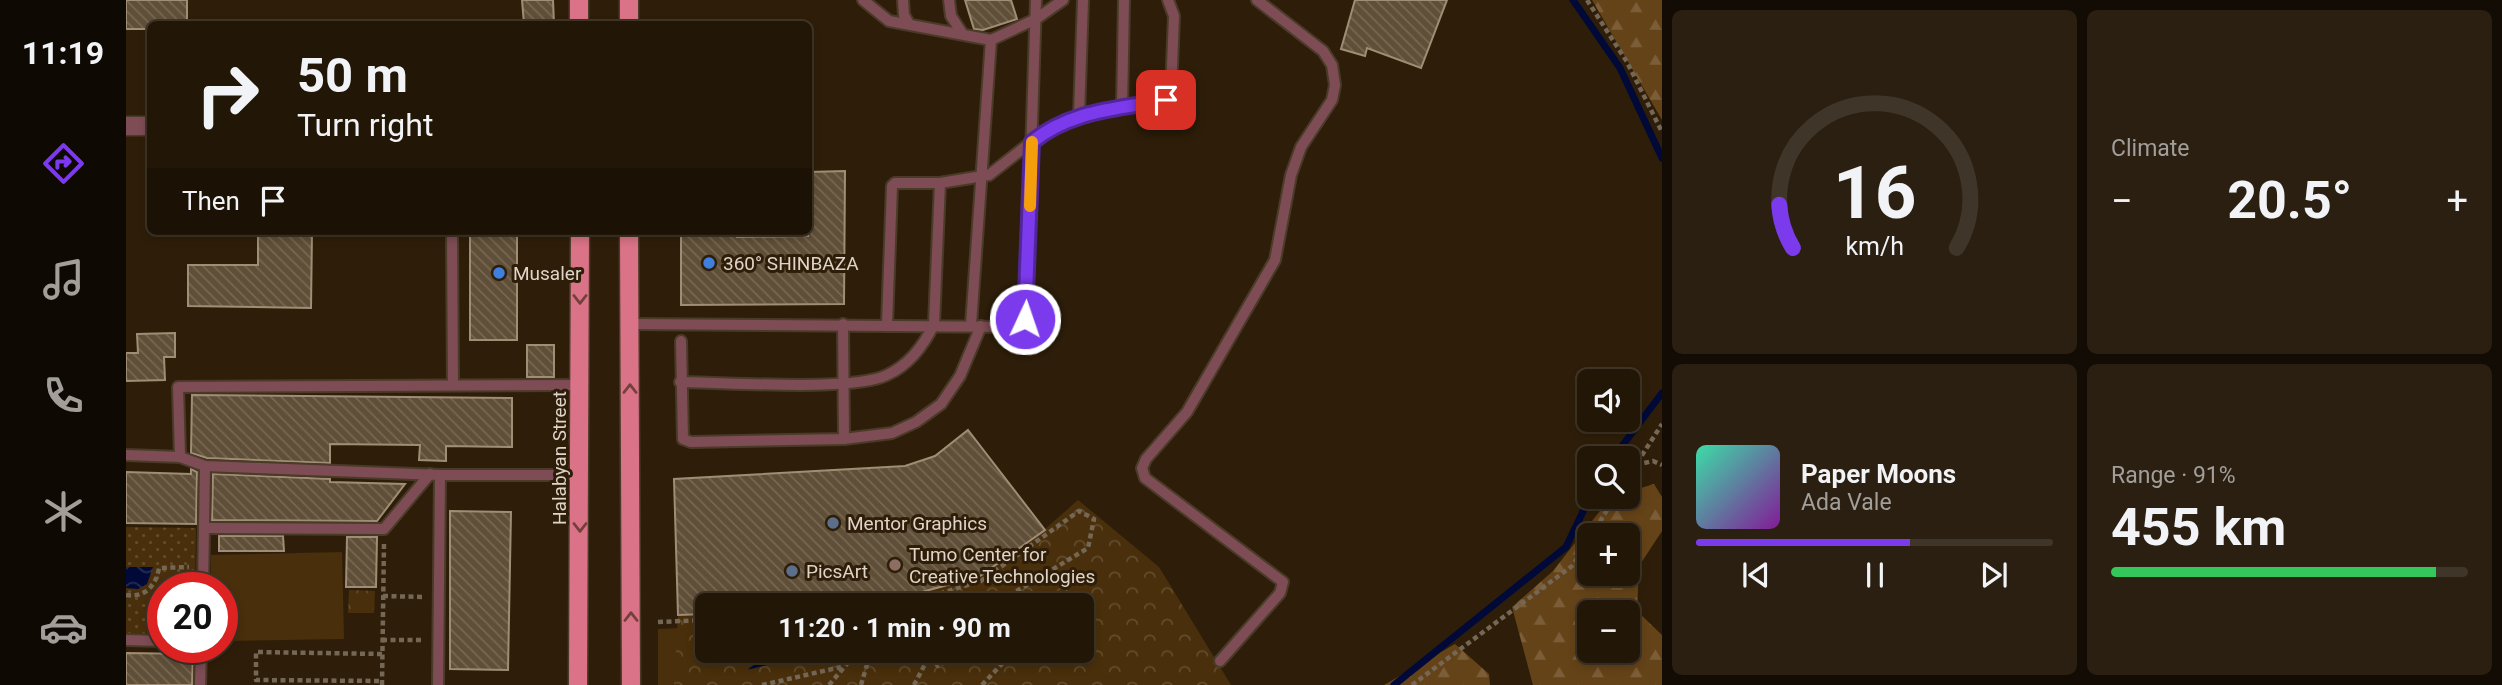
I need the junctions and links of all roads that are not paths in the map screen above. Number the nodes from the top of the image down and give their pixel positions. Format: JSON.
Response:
{"nodes":[{"id":1,"x":579,"y":0,"type":"edge"},
{"id":2,"x":629,"y":0,"type":"edge"},
{"id":3,"x":863,"y":0,"type":"edge"},
{"id":4,"x":903,"y":0,"type":"edge"},
{"id":5,"x":949,"y":0,"type":"edge"},
{"id":6,"x":1036,"y":0,"type":"edge"},
{"id":7,"x":1063,"y":0,"type":"edge"},
{"id":8,"x":1083,"y":0,"type":"edge"},
{"id":9,"x":1124,"y":0,"type":"edge"},
{"id":10,"x":1168,"y":0,"type":"edge"},
{"id":11,"x":1257,"y":0,"type":"edge"},
{"id":12,"x":1036,"y":19,"type":"junction"},
{"id":13,"x":579,"y":21,"type":"edge"},
{"id":14,"x":629,"y":21,"type":"edge"},
{"id":15,"x":909,"y":24,"type":"junction"},
{"id":16,"x":962,"y":33,"type":"junction"},
{"id":17,"x":991,"y":40,"type":"junction"},
{"id":18,"x":1122,"y":108,"type":"junction"},
{"id":19,"x":1079,"y":115,"type":"junction"},
{"id":20,"x":126,"y":126,"type":"edge"},
{"id":21,"x":147,"y":126,"type":"edge"},
{"id":22,"x":1032,"y":142,"type":"junction"},
{"id":23,"x":981,"y":177,"type":"junction"},
{"id":24,"x":940,"y":183,"type":"junction"},
{"id":25,"x":452,"y":235,"type":"edge"},
{"id":26,"x":580,"y":235,"type":"edge"},
{"id":27,"x":629,"y":235,"type":"edge"},
{"id":28,"x":629,"y":324,"type":"junction"},
{"id":29,"x":843,"y":324,"type":"junction"},
{"id":30,"x":887,"y":324,"type":"junction"},
{"id":31,"x":934,"y":324,"type":"junction"},
{"id":32,"x":976,"y":326,"type":"junction"},
{"id":33,"x":681,"y":341,"type":"dead end"},
{"id":34,"x":680,"y":382,"type":"junction"},
{"id":35,"x":843,"y":384,"type":"junction"},
{"id":36,"x":453,"y":385,"type":"junction"},
{"id":37,"x":580,"y":385,"type":"junction"},
{"id":38,"x":844,"y":439,"type":"junction"},
{"id":39,"x":126,"y":455,"type":"edge"},
{"id":40,"x":180,"y":457,"type":"junction"},
{"id":41,"x":205,"y":466,"type":"junction"},
{"id":42,"x":435,"y":474,"type":"junction"},
{"id":43,"x":580,"y":475,"type":"junction"},
{"id":44,"x":205,"y":528,"type":"junction"},
{"id":45,"x":204,"y":572,"type":"edge"},
{"id":46,"x":126,"y":640,"type":"edge"},
{"id":47,"x":147,"y":641,"type":"edge"},
{"id":48,"x":1220,"y":661,"type":"dead end"},
{"id":49,"x":201,"y":663,"type":"edge"},
{"id":50,"x":200,"y":685,"type":"edge"},
{"id":51,"x":438,"y":685,"type":"edge"},
{"id":52,"x":578,"y":685,"type":"edge"},
{"id":53,"x":631,"y":685,"type":"edge"}],
"edges":[{"from":1,"to":13,"type":"main road"},
{"from":2,"to":14,"type":"main road"},
{"from":3,"to":15,"type":"lane"},
{"from":4,"to":15,"type":"lane"},
{"from":5,"to":16,"type":"lane"},
{"from":6,"to":12,"type":"lane"},
{"from":7,"to":12,"type":"lane"},
{"from":8,"to":19,"type":"lane"},
{"from":9,"to":18,"type":"lane"},
{"from":10,"to":18,"type":"lane"},
{"from":11,"to":48,"type":"lane"},
{"from":12,"to":17,"type":"lane"},
{"from":12,"to":22,"type":"lane"},
{"from":15,"to":16,"type":"lane"},
{"from":16,"to":17,"type":"lane"},
{"from":17,"to":23,"type":"lane"},
{"from":18,"to":19,"type":"lane"},
{"from":19,"to":22,"type":"lane"},
{"from":20,"to":21,"type":"street"},
{"from":22,"to":23,"type":"lane"},
{"from":22,"to":32,"type":"lane"},
{"from":23,"to":24,"type":"lane"},
{"from":23,"to":32,"type":"lane"},
{"from":24,"to":30,"type":"lane"},
{"from":24,"to":31,"type":"lane"},
{"from":25,"to":36,"type":"lane"},
{"from":26,"to":37,"type":"main road","name":"Halabyan Street","one_way":true},
{"from":27,"to":28,"type":"main road"},
{"from":28,"to":29,"type":"lane"},
{"from":53,"to":28,"type":"main road","one_way":true},
{"from":29,"to":30,"type":"lane"},
{"from":29,"to":35,"type":"lane"},
{"from":30,"to":31,"type":"lane"},
{"from":31,"to":32,"type":"lane"},
{"from":31,"to":35,"type":"lane"},
{"from":32,"to":38,"type":"lane"},
{"from":33,"to":34,"type":"lane"},
{"from":34,"to":35,"type":"lane"},
{"from":34,"to":38,"type":"lane"},
{"from":35,"to":38,"type":"lane"},
{"from":36,"to":37,"type":"lane"},
{"from":36,"to":40,"type":"lane"},
{"from":37,"to":43,"type":"main road","name":"Halabyan Street"},
{"from":39,"to":40,"type":"lane"},
{"from":40,"to":41,"type":"lane"},
{"from":41,"to":42,"type":"lane"},
{"from":41,"to":44,"type":"lane"},
{"from":42,"to":43,"type":"lane"},
{"from":42,"to":44,"type":"lane"},
{"from":42,"to":51,"type":"lane"},
{"from":43,"to":52,"type":"main road","name":"Halabyan Street","one_way":true},
{"from":44,"to":45,"type":"lane"},
{"from":46,"to":47,"type":"lane"},
{"from":49,"to":50,"type":"lane"}]}
